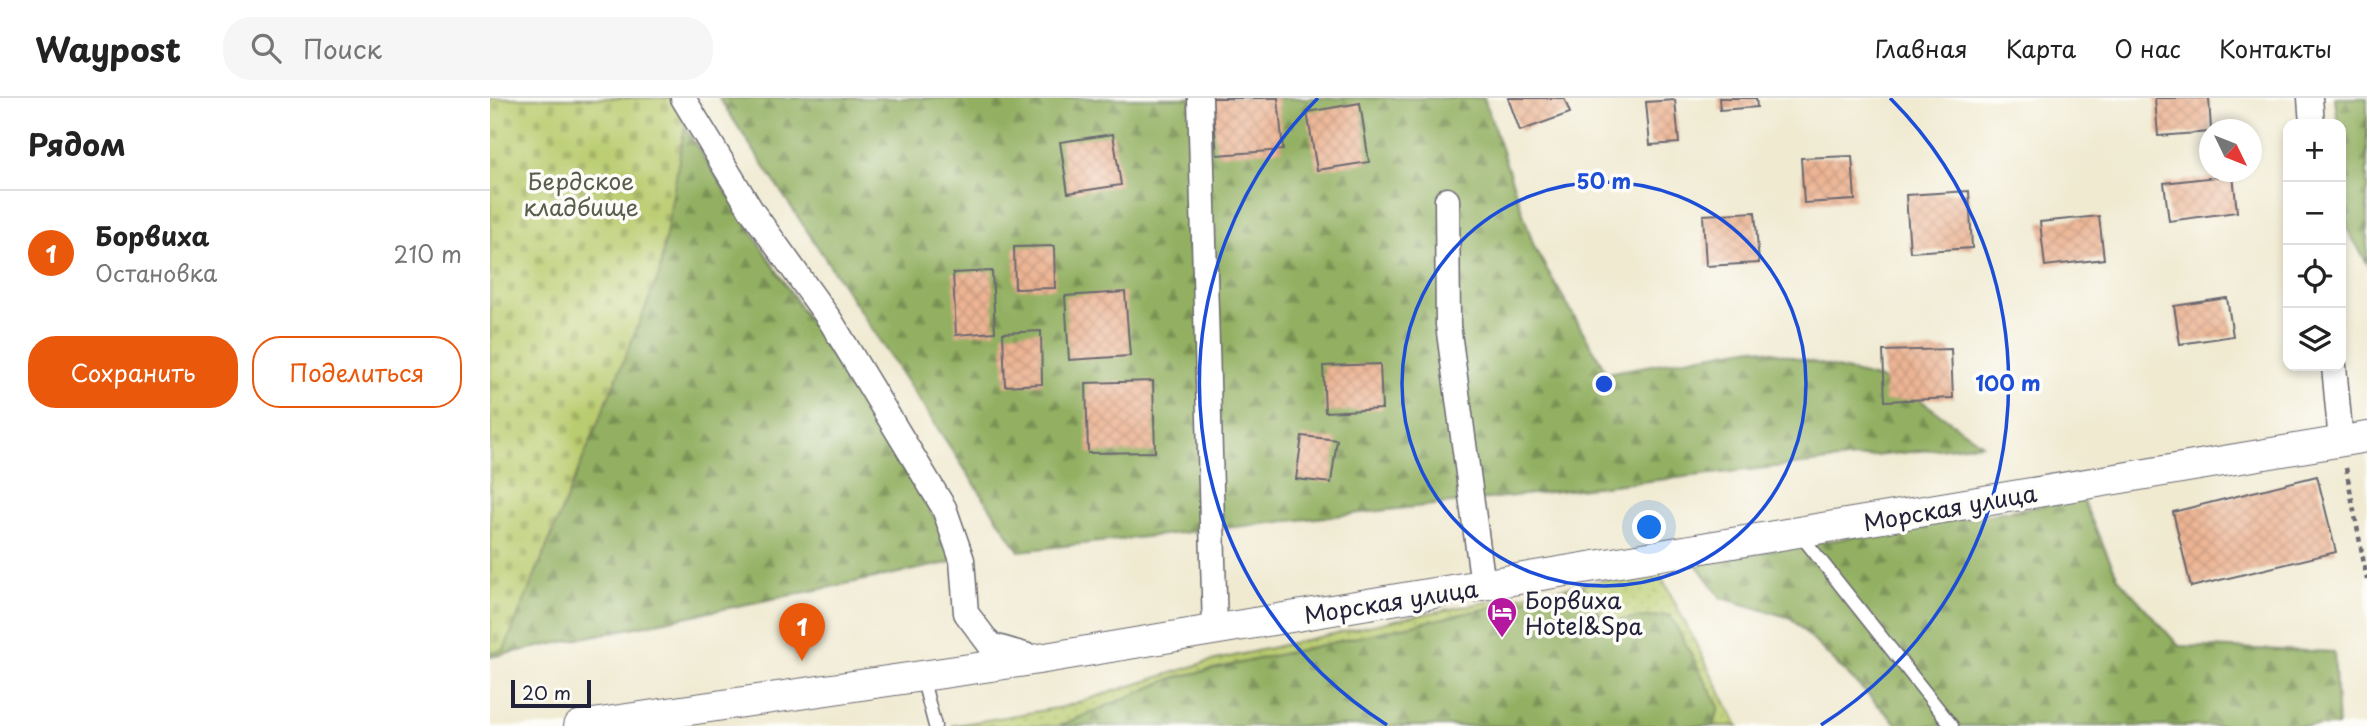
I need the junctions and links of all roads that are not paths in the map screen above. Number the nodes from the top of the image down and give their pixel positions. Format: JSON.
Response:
{"nodes":[{"id":1,"x":683,"y":98,"type":"edge"},
{"id":2,"x":1200,"y":98,"type":"edge"},
{"id":3,"x":2310,"y":98,"type":"edge"},
{"id":4,"x":2312,"y":119,"type":"edge"},
{"id":5,"x":1447,"y":200,"type":"dead end"},
{"id":6,"x":2335,"y":371,"type":"edge"},
{"id":7,"x":2354,"y":439,"type":"edge"},
{"id":8,"x":1798,"y":533,"type":"junction"},
{"id":9,"x":1483,"y":585,"type":"junction"},
{"id":10,"x":1215,"y":630,"type":"junction"},
{"id":11,"x":1039,"y":659,"type":"junction"},
{"id":12,"x":922,"y":676,"type":"junction"},
{"id":13,"x":579,"y":726,"type":"edge"},
{"id":14,"x":935,"y":726,"type":"edge"},
{"id":15,"x":1952,"y":726,"type":"edge"}],
"edges":[{"from":1,"to":11,"type":"street"},
{"from":2,"to":10,"type":"street"},
{"from":3,"to":4,"type":"street"},
{"from":5,"to":9,"type":"street"},
{"from":6,"to":7,"type":"street"},
{"from":7,"to":8,"type":"street","name":"Морская улица"},
{"from":8,"to":9,"type":"street","name":"Морская улица"},
{"from":8,"to":15,"type":"lane"},
{"from":9,"to":10,"type":"street","name":"Морская улица"},
{"from":10,"to":11,"type":"street","name":"Морская улица"},
{"from":11,"to":12,"type":"street","name":"Морская улица"},
{"from":12,"to":13,"type":"street","name":"Морская улица"},
{"from":12,"to":14,"type":"lane"}]}
